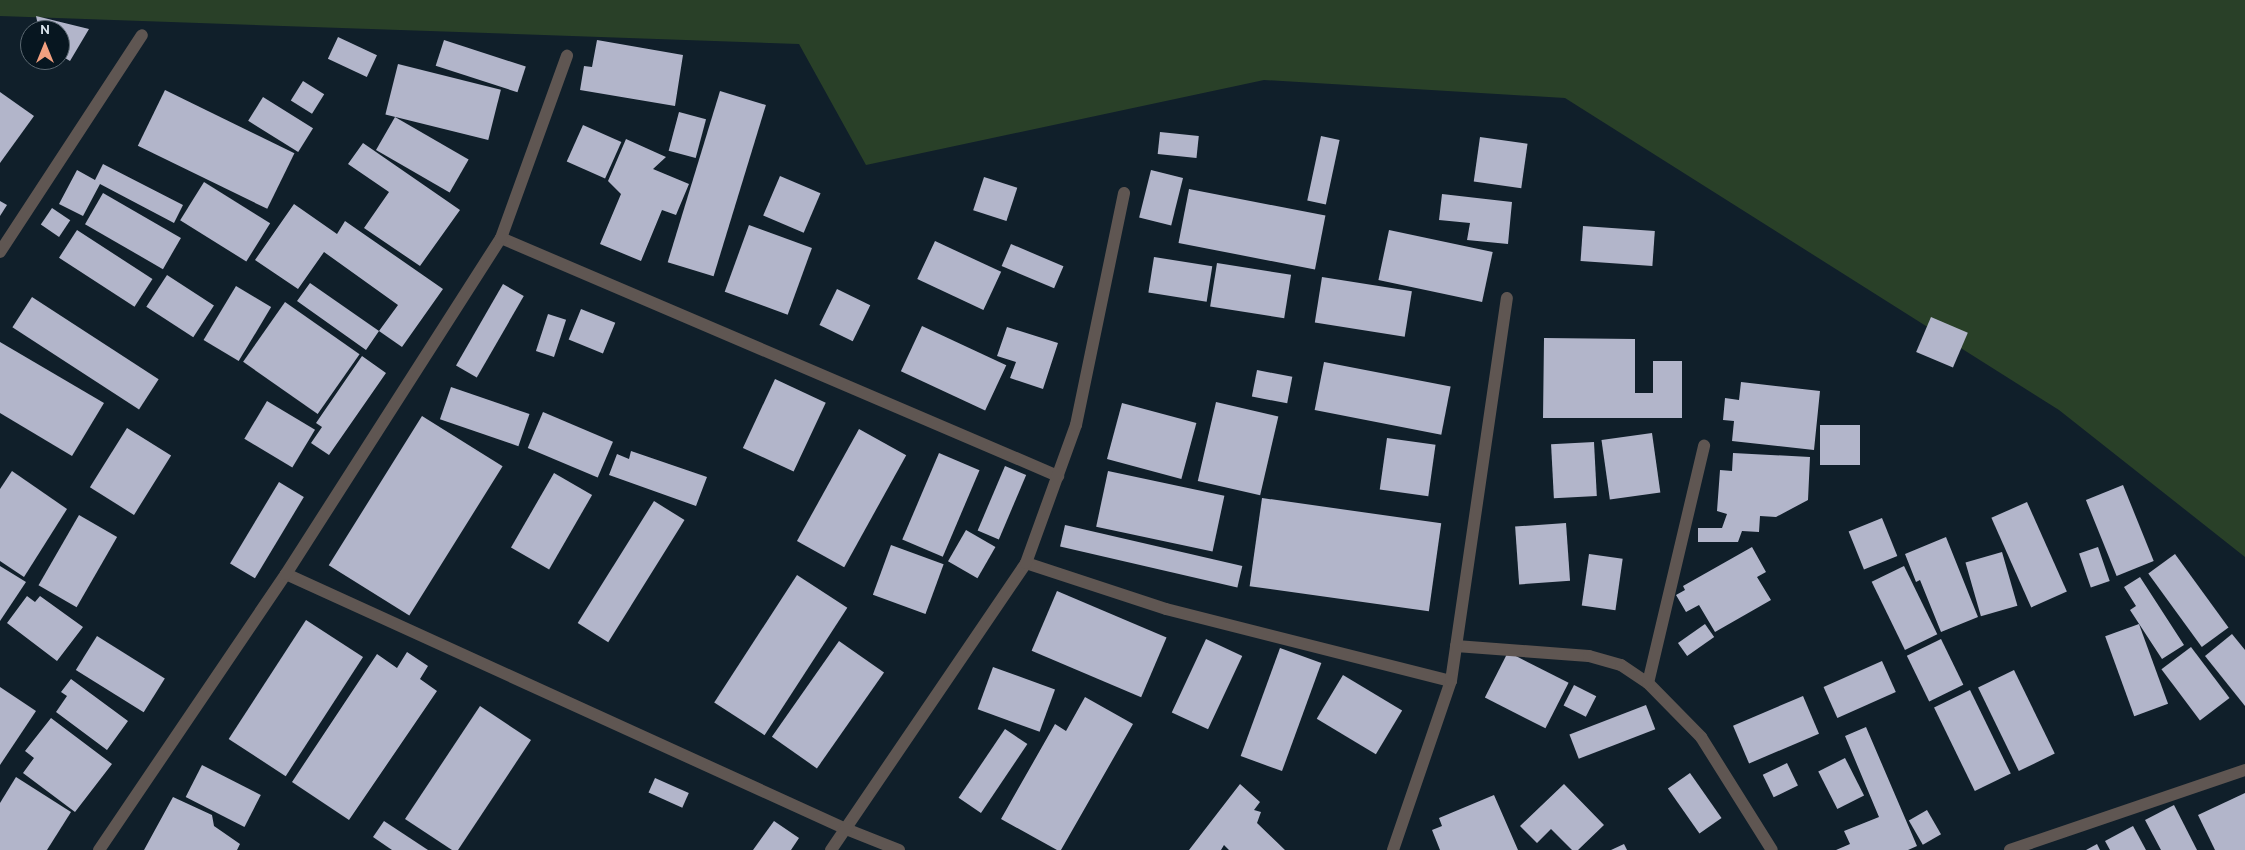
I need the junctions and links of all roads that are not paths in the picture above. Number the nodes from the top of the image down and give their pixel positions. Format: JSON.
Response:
{"nodes":[{"id":1,"x":142,"y":35,"type":"dead end"},
{"id":2,"x":567,"y":56,"type":"dead end"},
{"id":3,"x":1124,"y":193,"type":"dead end"},
{"id":4,"x":501,"y":238,"type":"junction"},
{"id":5,"x":0,"y":252,"type":"edge"},
{"id":6,"x":1507,"y":298,"type":"dead end"},
{"id":7,"x":1704,"y":446,"type":"dead end"},
{"id":8,"x":1058,"y":476,"type":"junction"},
{"id":9,"x":1026,"y":562,"type":"junction"},
{"id":10,"x":286,"y":574,"type":"junction"},
{"id":11,"x":1456,"y":646,"type":"junction"},
{"id":12,"x":1451,"y":681,"type":"junction"},
{"id":13,"x":1648,"y":683,"type":"junction"},
{"id":14,"x":2245,"y":770,"type":"edge"},
{"id":15,"x":846,"y":830,"type":"junction"},
{"id":16,"x":99,"y":850,"type":"edge"},
{"id":17,"x":831,"y":850,"type":"edge"},
{"id":18,"x":899,"y":850,"type":"edge"},
{"id":19,"x":1393,"y":850,"type":"edge"},
{"id":20,"x":1772,"y":850,"type":"edge"},
{"id":21,"x":2010,"y":850,"type":"edge"}],
"edges":[{"from":1,"to":5,"type":"street"},
{"from":2,"to":4,"type":"street"},
{"from":3,"to":8,"type":"street"},
{"from":4,"to":8,"type":"street"},
{"from":4,"to":10,"type":"street"},
{"from":6,"to":11,"type":"street"},
{"from":7,"to":13,"type":"street"},
{"from":8,"to":9,"type":"street"},
{"from":9,"to":12,"type":"street"},
{"from":9,"to":15,"type":"street"},
{"from":10,"to":15,"type":"street"},
{"from":10,"to":16,"type":"street"},
{"from":11,"to":12,"type":"street"},
{"from":11,"to":13,"type":"street"},
{"from":12,"to":19,"type":"street"},
{"from":13,"to":20,"type":"street"},
{"from":14,"to":21,"type":"street"},
{"from":15,"to":17,"type":"street"},
{"from":15,"to":18,"type":"street"}]}
